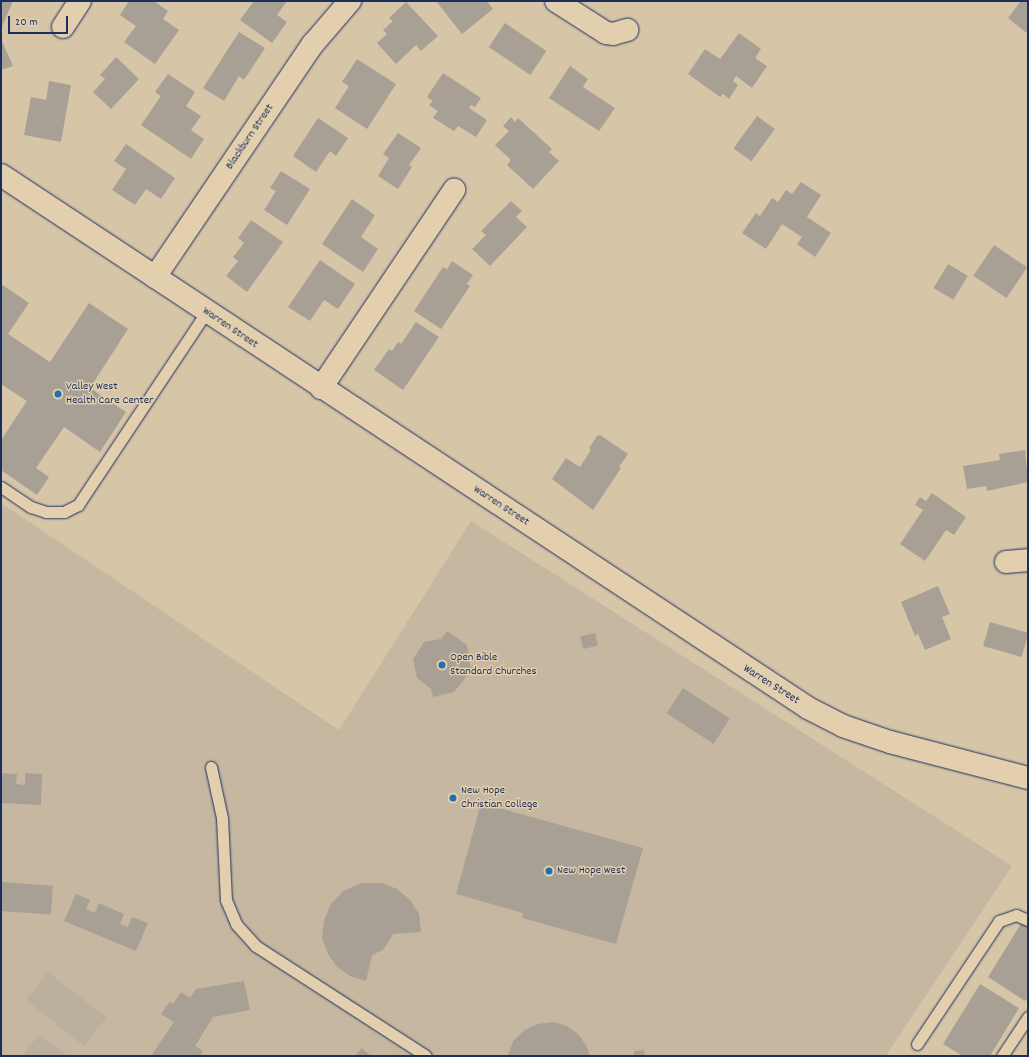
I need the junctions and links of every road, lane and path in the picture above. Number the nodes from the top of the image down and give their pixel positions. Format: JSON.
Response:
{"nodes":[{"id":1,"x":80,"y":1,"type":"edge"},
{"id":2,"x":350,"y":1,"type":"edge"},
{"id":3,"x":556,"y":1,"type":"edge"},
{"id":4,"x":63,"y":27,"type":"dead end"},
{"id":5,"x":627,"y":30,"type":"dead end"},
{"id":6,"x":1,"y":176,"type":"edge"},
{"id":7,"x":454,"y":190,"type":"dead end"},
{"id":8,"x":155,"y":277,"type":"junction"},
{"id":9,"x":206,"y":312,"type":"junction"},
{"id":10,"x":321,"y":388,"type":"junction"},
{"id":11,"x":1,"y":488,"type":"edge"},
{"id":12,"x":1028,"y":560,"type":"edge"},
{"id":13,"x":1006,"y":562,"type":"dead end"},
{"id":14,"x":211,"y":767,"type":"dead end"},
{"id":15,"x":1028,"y":778,"type":"edge"},
{"id":16,"x":1028,"y":920,"type":"edge"},
{"id":17,"x":1028,"y":1017,"type":"edge"},
{"id":18,"x":917,"y":1044,"type":"dead end"},
{"id":19,"x":426,"y":1056,"type":"edge"},
{"id":20,"x":1002,"y":1056,"type":"edge"}],
"edges":[{"from":1,"to":4,"type":"street"},
{"from":2,"to":8,"type":"street","name":"Blackburn Street"},
{"from":3,"to":5,"type":"street"},
{"from":6,"to":8,"type":"street","name":"Warren Street"},
{"from":7,"to":10,"type":"street"},
{"from":8,"to":9,"type":"street","name":"Warren Street"},
{"from":9,"to":10,"type":"street","name":"Warren Street"},
{"from":9,"to":11,"type":"lane"},
{"from":10,"to":15,"type":"street","name":"Warren Street"},
{"from":12,"to":13,"type":"street"},
{"from":14,"to":19,"type":"lane"},
{"from":16,"to":18,"type":"lane"},
{"from":17,"to":20,"type":"lane"}]}
